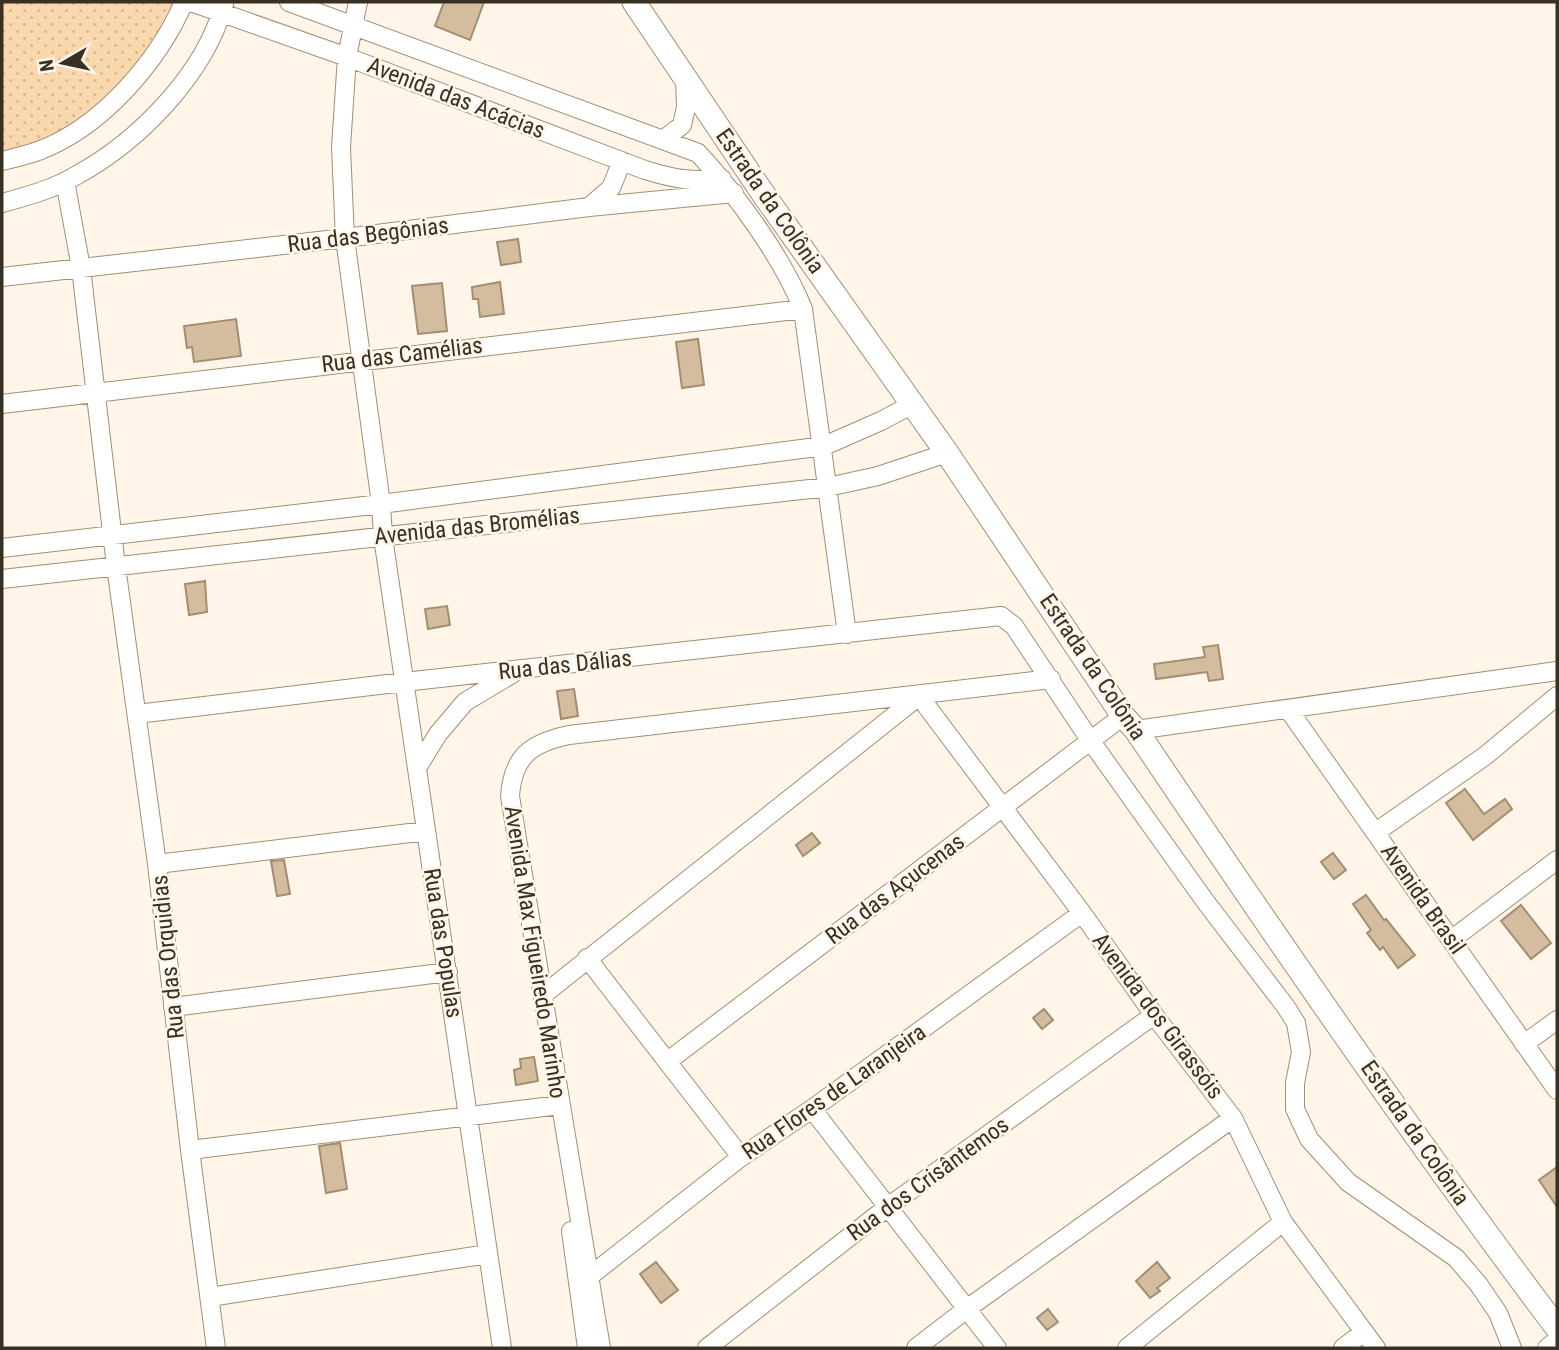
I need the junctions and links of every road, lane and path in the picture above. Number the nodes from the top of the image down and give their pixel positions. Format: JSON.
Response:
{"nodes":[{"id":1,"x":184,"y":2,"type":"edge"},
{"id":2,"x":191,"y":2,"type":"edge"},
{"id":3,"x":289,"y":2,"type":"edge"},
{"id":4,"x":358,"y":2,"type":"edge"},
{"id":5,"x":634,"y":2,"type":"edge"},
{"id":6,"x":223,"y":8,"type":"edge"},
{"id":7,"x":354,"y":25,"type":"junction"},
{"id":8,"x":347,"y":57,"type":"junction"},
{"id":9,"x":685,"y":78,"type":"junction"},
{"id":10,"x":663,"y":140,"type":"junction"},
{"id":11,"x":2,"y":161,"type":"edge"},
{"id":12,"x":622,"y":161,"type":"junction"},
{"id":13,"x":65,"y":181,"type":"junction"},
{"id":14,"x":728,"y":186,"type":"junction"},
{"id":15,"x":2,"y":203,"type":"edge"},
{"id":16,"x":589,"y":206,"type":"junction"},
{"id":17,"x":345,"y":238,"type":"junction"},
{"id":18,"x":81,"y":268,"type":"junction"},
{"id":19,"x":2,"y":277,"type":"edge"},
{"id":20,"x":803,"y":309,"type":"junction"},
{"id":21,"x":362,"y":360,"type":"junction"},
{"id":22,"x":96,"y":393,"type":"junction"},
{"id":23,"x":2,"y":404,"type":"edge"},
{"id":24,"x":913,"y":404,"type":"junction"},
{"id":25,"x":824,"y":446,"type":"junction"},
{"id":26,"x":947,"y":453,"type":"junction"},
{"id":27,"x":828,"y":487,"type":"junction"},
{"id":28,"x":381,"y":504,"type":"junction"},
{"id":29,"x":113,"y":535,"type":"junction"},
{"id":30,"x":383,"y":537,"type":"junction"},
{"id":31,"x":2,"y":548,"type":"edge"},
{"id":32,"x":116,"y":566,"type":"junction"},
{"id":33,"x":2,"y":579,"type":"edge"},
{"id":34,"x":848,"y":635,"type":"junction"},
{"id":35,"x":519,"y":669,"type":"junction"},
{"id":36,"x":1557,"y":671,"type":"edge"},
{"id":37,"x":1051,"y":679,"type":"junction"},
{"id":38,"x":404,"y":682,"type":"junction"},
{"id":39,"x":919,"y":696,"type":"junction"},
{"id":40,"x":1557,"y":696,"type":"edge"},
{"id":41,"x":1288,"y":709,"type":"junction"},
{"id":42,"x":137,"y":714,"type":"junction"},
{"id":43,"x":1130,"y":723,"type":"junction"},
{"id":44,"x":1090,"y":740,"type":"junction"},
{"id":45,"x":417,"y":768,"type":"junction"},
{"id":46,"x":1003,"y":807,"type":"junction"},
{"id":47,"x":426,"y":831,"type":"junction"},
{"id":48,"x":1376,"y":832,"type":"junction"},
{"id":49,"x":1557,"y":860,"type":"edge"},
{"id":50,"x":157,"y":864,"type":"junction"},
{"id":51,"x":1082,"y":912,"type":"junction"},
{"id":52,"x":1451,"y":940,"type":"junction"},
{"id":53,"x":587,"y":958,"type":"junction"},
{"id":54,"x":448,"y":972,"type":"junction"},
{"id":55,"x":543,"y":995,"type":"junction"},
{"id":56,"x":173,"y":1007,"type":"junction"},
{"id":57,"x":1154,"y":1015,"type":"junction"},
{"id":58,"x":1557,"y":1020,"type":"edge"},
{"id":59,"x":1524,"y":1044,"type":"junction"},
{"id":60,"x":668,"y":1061,"type":"junction"},
{"id":61,"x":1557,"y":1090,"type":"edge"},
{"id":62,"x":556,"y":1106,"type":"junction"},
{"id":63,"x":812,"y":1109,"type":"junction"},
{"id":64,"x":468,"y":1116,"type":"junction"},
{"id":65,"x":1234,"y":1118,"type":"junction"},
{"id":66,"x":190,"y":1150,"type":"junction"},
{"id":67,"x":741,"y":1157,"type":"junction"},
{"id":68,"x":890,"y":1206,"type":"junction"},
{"id":69,"x":1283,"y":1222,"type":"junction"},
{"id":70,"x":488,"y":1254,"type":"junction"},
{"id":71,"x":590,"y":1276,"type":"junction"},
{"id":72,"x":209,"y":1297,"type":"junction"},
{"id":73,"x":968,"y":1308,"type":"junction"},
{"id":74,"x":1557,"y":1328,"type":"edge"},
{"id":75,"x":1364,"y":1332,"type":"junction"},
{"id":76,"x":1557,"y":1340,"type":"edge"},
{"id":77,"x":216,"y":1348,"type":"edge"},
{"id":78,"x":502,"y":1348,"type":"edge"},
{"id":79,"x":587,"y":1348,"type":"edge"},
{"id":80,"x":601,"y":1348,"type":"edge"},
{"id":81,"x":707,"y":1348,"type":"edge"},
{"id":82,"x":915,"y":1348,"type":"edge"},
{"id":83,"x":997,"y":1348,"type":"edge"},
{"id":84,"x":1127,"y":1348,"type":"edge"},
{"id":85,"x":1343,"y":1348,"type":"edge"},
{"id":86,"x":1376,"y":1348,"type":"edge"},
{"id":87,"x":1512,"y":1348,"type":"edge"},
{"id":88,"x":1547,"y":1348,"type":"edge"}],
"edges":[{"from":1,"to":11,"type":"street"},
{"from":2,"to":6,"type":"street","name":"Avenida das Acácias"},
{"from":3,"to":7,"type":"street","name":"Avenida das Acácias"},
{"from":4,"to":7,"type":"street","name":"Rua das Populas"},
{"from":5,"to":9,"type":"main road","name":"Estrada da Colônia"},
{"from":6,"to":8,"type":"street","name":"Avenida das Acácias"},
{"from":6,"to":13,"type":"street"},
{"from":7,"to":8,"type":"street","name":"Rua das Populas"},
{"from":7,"to":10,"type":"street","name":"Avenida das Acácias"},
{"from":8,"to":12,"type":"street","name":"Avenida das Acácias"},
{"from":8,"to":17,"type":"street","name":"Rua das Populas"},
{"from":9,"to":10,"type":"street"},
{"from":9,"to":24,"type":"main road","name":"Estrada da Colônia"},
{"from":10,"to":14,"type":"street","name":"Avenida das Acácias"},
{"from":12,"to":14,"type":"street","name":"Avenida das Acácias"},
{"from":12,"to":16,"type":"street"},
{"from":13,"to":15,"type":"street"},
{"from":13,"to":18,"type":"street","name":"Rua das Orquidias"},
{"from":14,"to":16,"type":"street","name":"Rua das Begônias"},
{"from":14,"to":20,"type":"street"},
{"from":16,"to":17,"type":"street","name":"Rua das Begônias"},
{"from":17,"to":18,"type":"street","name":"Rua das Begônias"},
{"from":17,"to":21,"type":"street","name":"Rua das Populas"},
{"from":18,"to":19,"type":"street","name":"Rua das Begônias"},
{"from":18,"to":22,"type":"street","name":"Rua das Orquidias"},
{"from":20,"to":21,"type":"street","name":"Rua das Camélias"},
{"from":20,"to":25,"type":"street"},
{"from":21,"to":22,"type":"street","name":"Rua das Camélias"},
{"from":21,"to":28,"type":"street","name":"Rua das Populas"},
{"from":22,"to":23,"type":"street","name":"Rua das Camélias"},
{"from":22,"to":29,"type":"street","name":"Rua das Orquidias"},
{"from":24,"to":25,"type":"street","name":"Avenida das Bromélias"},
{"from":24,"to":26,"type":"main road","name":"Estrada da Colônia"},
{"from":25,"to":27,"type":"street"},
{"from":25,"to":28,"type":"street","name":"Avenida das Bromélias"},
{"from":26,"to":27,"type":"street","name":"Avenida das Bromélias"},
{"from":26,"to":43,"type":"main road","name":"Estrada da Colônia"},
{"from":27,"to":30,"type":"street","name":"Avenida das Bromélias"},
{"from":27,"to":34,"type":"street"},
{"from":28,"to":29,"type":"street","name":"Avenida das Bromélias"},
{"from":28,"to":30,"type":"street","name":"Rua das Populas"},
{"from":29,"to":31,"type":"street","name":"Avenida das Bromélias"},
{"from":29,"to":32,"type":"street","name":"Rua das Orquidias"},
{"from":30,"to":32,"type":"street","name":"Avenida das Bromélias"},
{"from":30,"to":38,"type":"street","name":"Rua das Populas"},
{"from":32,"to":33,"type":"street","name":"Avenida das Bromélias"},
{"from":32,"to":42,"type":"street","name":"Rua das Orquidias"},
{"from":34,"to":35,"type":"street","name":"Rua das Dálias"},
{"from":34,"to":37,"type":"street","name":"Rua das Dálias"},
{"from":35,"to":38,"type":"street","name":"Rua das Dálias"},
{"from":35,"to":45,"type":"street"},
{"from":36,"to":41,"type":"street"},
{"from":37,"to":39,"type":"street","name":"Avenida Max Figueiredo Marinho"},
{"from":37,"to":44,"type":"street"},
{"from":38,"to":42,"type":"street","name":"Rua das Dálias"},
{"from":38,"to":45,"type":"street","name":"Rua das Populas"},
{"from":39,"to":46,"type":"street","name":"Avenida dos Girassóis"},
{"from":39,"to":53,"type":"street"},
{"from":39,"to":55,"type":"street","name":"Avenida Max Figueiredo Marinho"},
{"from":40,"to":48,"type":"street"},
{"from":41,"to":43,"type":"street"},
{"from":41,"to":48,"type":"street","name":"Avenida Brasil"},
{"from":42,"to":50,"type":"street","name":"Rua das Orquidias"},
{"from":43,"to":44,"type":"street","name":"Rua das Açucenas"},
{"from":43,"to":74,"type":"main road","name":"Estrada da Colônia"},
{"from":44,"to":46,"type":"street","name":"Rua das Açucenas"},
{"from":44,"to":87,"type":"street"},
{"from":45,"to":47,"type":"street","name":"Rua das Populas"},
{"from":46,"to":51,"type":"street","name":"Avenida dos Girassóis"},
{"from":46,"to":60,"type":"street","name":"Rua das Açucenas"},
{"from":47,"to":50,"type":"street"},
{"from":47,"to":54,"type":"street","name":"Rua das Populas"},
{"from":48,"to":52,"type":"street","name":"Avenida Brasil"},
{"from":49,"to":52,"type":"street"},
{"from":50,"to":56,"type":"street","name":"Rua das Orquidias"},
{"from":51,"to":57,"type":"street","name":"Avenida dos Girassóis"},
{"from":51,"to":63,"type":"street","name":"Rua Flores de Laranjeira"},
{"from":52,"to":59,"type":"street","name":"Avenida Brasil"},
{"from":53,"to":55,"type":"street"},
{"from":53,"to":60,"type":"street"},
{"from":54,"to":56,"type":"street"},
{"from":54,"to":64,"type":"street","name":"Rua das Populas"},
{"from":55,"to":62,"type":"street","name":"Avenida Max Figueiredo Marinho"},
{"from":56,"to":66,"type":"street","name":"Rua das Orquidias"},
{"from":57,"to":65,"type":"street","name":"Avenida dos Girassóis"},
{"from":57,"to":68,"type":"street","name":"Rua dos Crisântemos"},
{"from":58,"to":59,"type":"street"},
{"from":59,"to":61,"type":"street","name":"Avenida Brasil"},
{"from":60,"to":67,"type":"street"},
{"from":62,"to":64,"type":"street"},
{"from":62,"to":71,"type":"street","name":"Avenida Max Figueiredo Marinho"},
{"from":62,"to":79,"type":"street"},
{"from":63,"to":67,"type":"street","name":"Rua Flores de Laranjeira"},
{"from":63,"to":68,"type":"street"},
{"from":64,"to":66,"type":"street"},
{"from":64,"to":70,"type":"street","name":"Rua das Populas"},
{"from":65,"to":69,"type":"street","name":"Avenida dos Girassóis"},
{"from":65,"to":73,"type":"street"},
{"from":66,"to":72,"type":"street","name":"Rua das Orquidias"},
{"from":67,"to":71,"type":"street","name":"Rua Flores de Laranjeira"},
{"from":68,"to":73,"type":"street"},
{"from":68,"to":81,"type":"street","name":"Rua dos Crisântemos"},
{"from":69,"to":75,"type":"street","name":"Avenida dos Girassóis"},
{"from":69,"to":84,"type":"street"},
{"from":70,"to":72,"type":"street"},
{"from":70,"to":78,"type":"street","name":"Rua das Populas"},
{"from":71,"to":80,"type":"street","name":"Avenida Max Figueiredo Marinho"},
{"from":72,"to":77,"type":"street","name":"Rua das Orquidias"},
{"from":73,"to":82,"type":"street"},
{"from":73,"to":83,"type":"street"},
{"from":75,"to":85,"type":"street"},
{"from":75,"to":86,"type":"street","name":"Avenida dos Girassóis"},
{"from":76,"to":88,"type":"street"}]}
